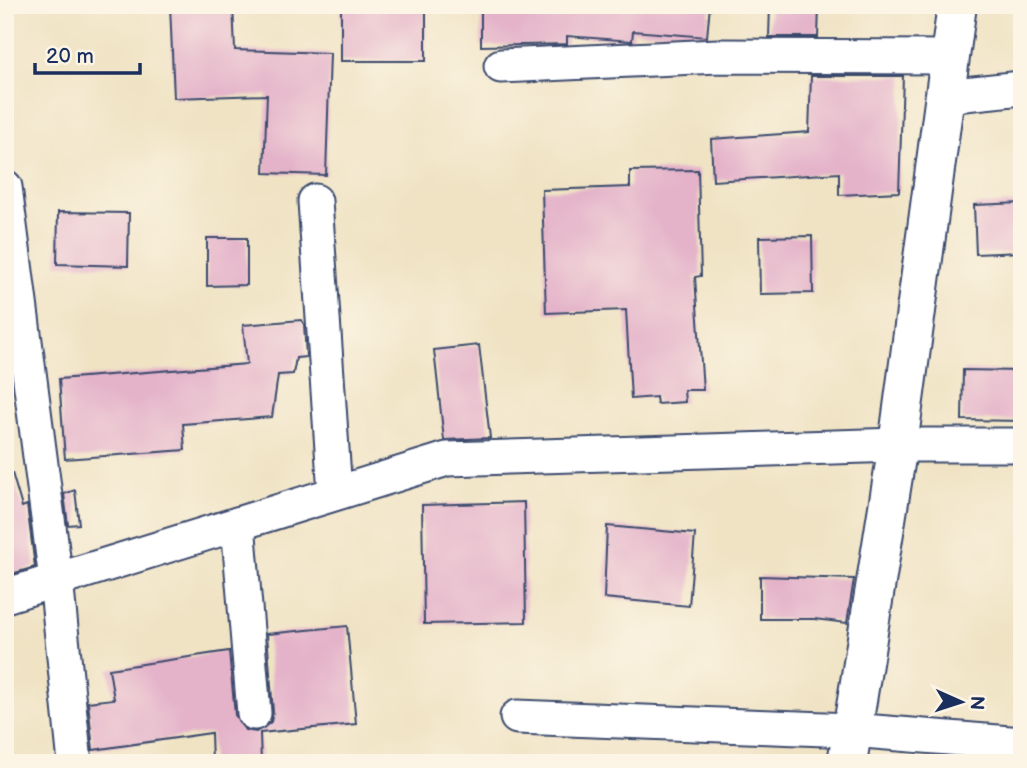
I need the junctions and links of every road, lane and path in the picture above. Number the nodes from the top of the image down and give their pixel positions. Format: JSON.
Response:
{"nodes":[{"id":1,"x":957,"y":5,"type":"edge"},
{"id":2,"x":950,"y":57,"type":"junction"},
{"id":3,"x":501,"y":66,"type":"dead end"},
{"id":4,"x":1022,"y":88,"type":"edge"},
{"id":5,"x":946,"y":96,"type":"junction"},
{"id":6,"x":5,"y":187,"type":"edge"},
{"id":7,"x":315,"y":201,"type":"dead end"},
{"id":8,"x":898,"y":445,"type":"junction"},
{"id":9,"x":1022,"y":445,"type":"edge"},
{"id":10,"x":335,"y":493,"type":"junction"},
{"id":11,"x":238,"y":524,"type":"junction"},
{"id":12,"x":56,"y":580,"type":"junction"},
{"id":13,"x":5,"y":596,"type":"edge"},
{"id":14,"x":254,"y":713,"type":"dead end"},
{"id":15,"x":517,"y":717,"type":"dead end"},
{"id":16,"x":1022,"y":744,"type":"edge"},
{"id":17,"x":849,"y":746,"type":"edge"},
{"id":18,"x":75,"y":763,"type":"edge"}],
"edges":[{"from":1,"to":2,"type":"street"},
{"from":2,"to":3,"type":"street"},
{"from":2,"to":5,"type":"street"},
{"from":4,"to":5,"type":"street"},
{"from":5,"to":8,"type":"street"},
{"from":6,"to":12,"type":"street"},
{"from":7,"to":10,"type":"street"},
{"from":8,"to":9,"type":"street"},
{"from":8,"to":10,"type":"street"},
{"from":8,"to":17,"type":"street"},
{"from":10,"to":11,"type":"street"},
{"from":11,"to":12,"type":"street"},
{"from":11,"to":14,"type":"street"},
{"from":12,"to":13,"type":"street"},
{"from":12,"to":18,"type":"street"},
{"from":15,"to":17,"type":"street"},
{"from":16,"to":17,"type":"street"}]}
